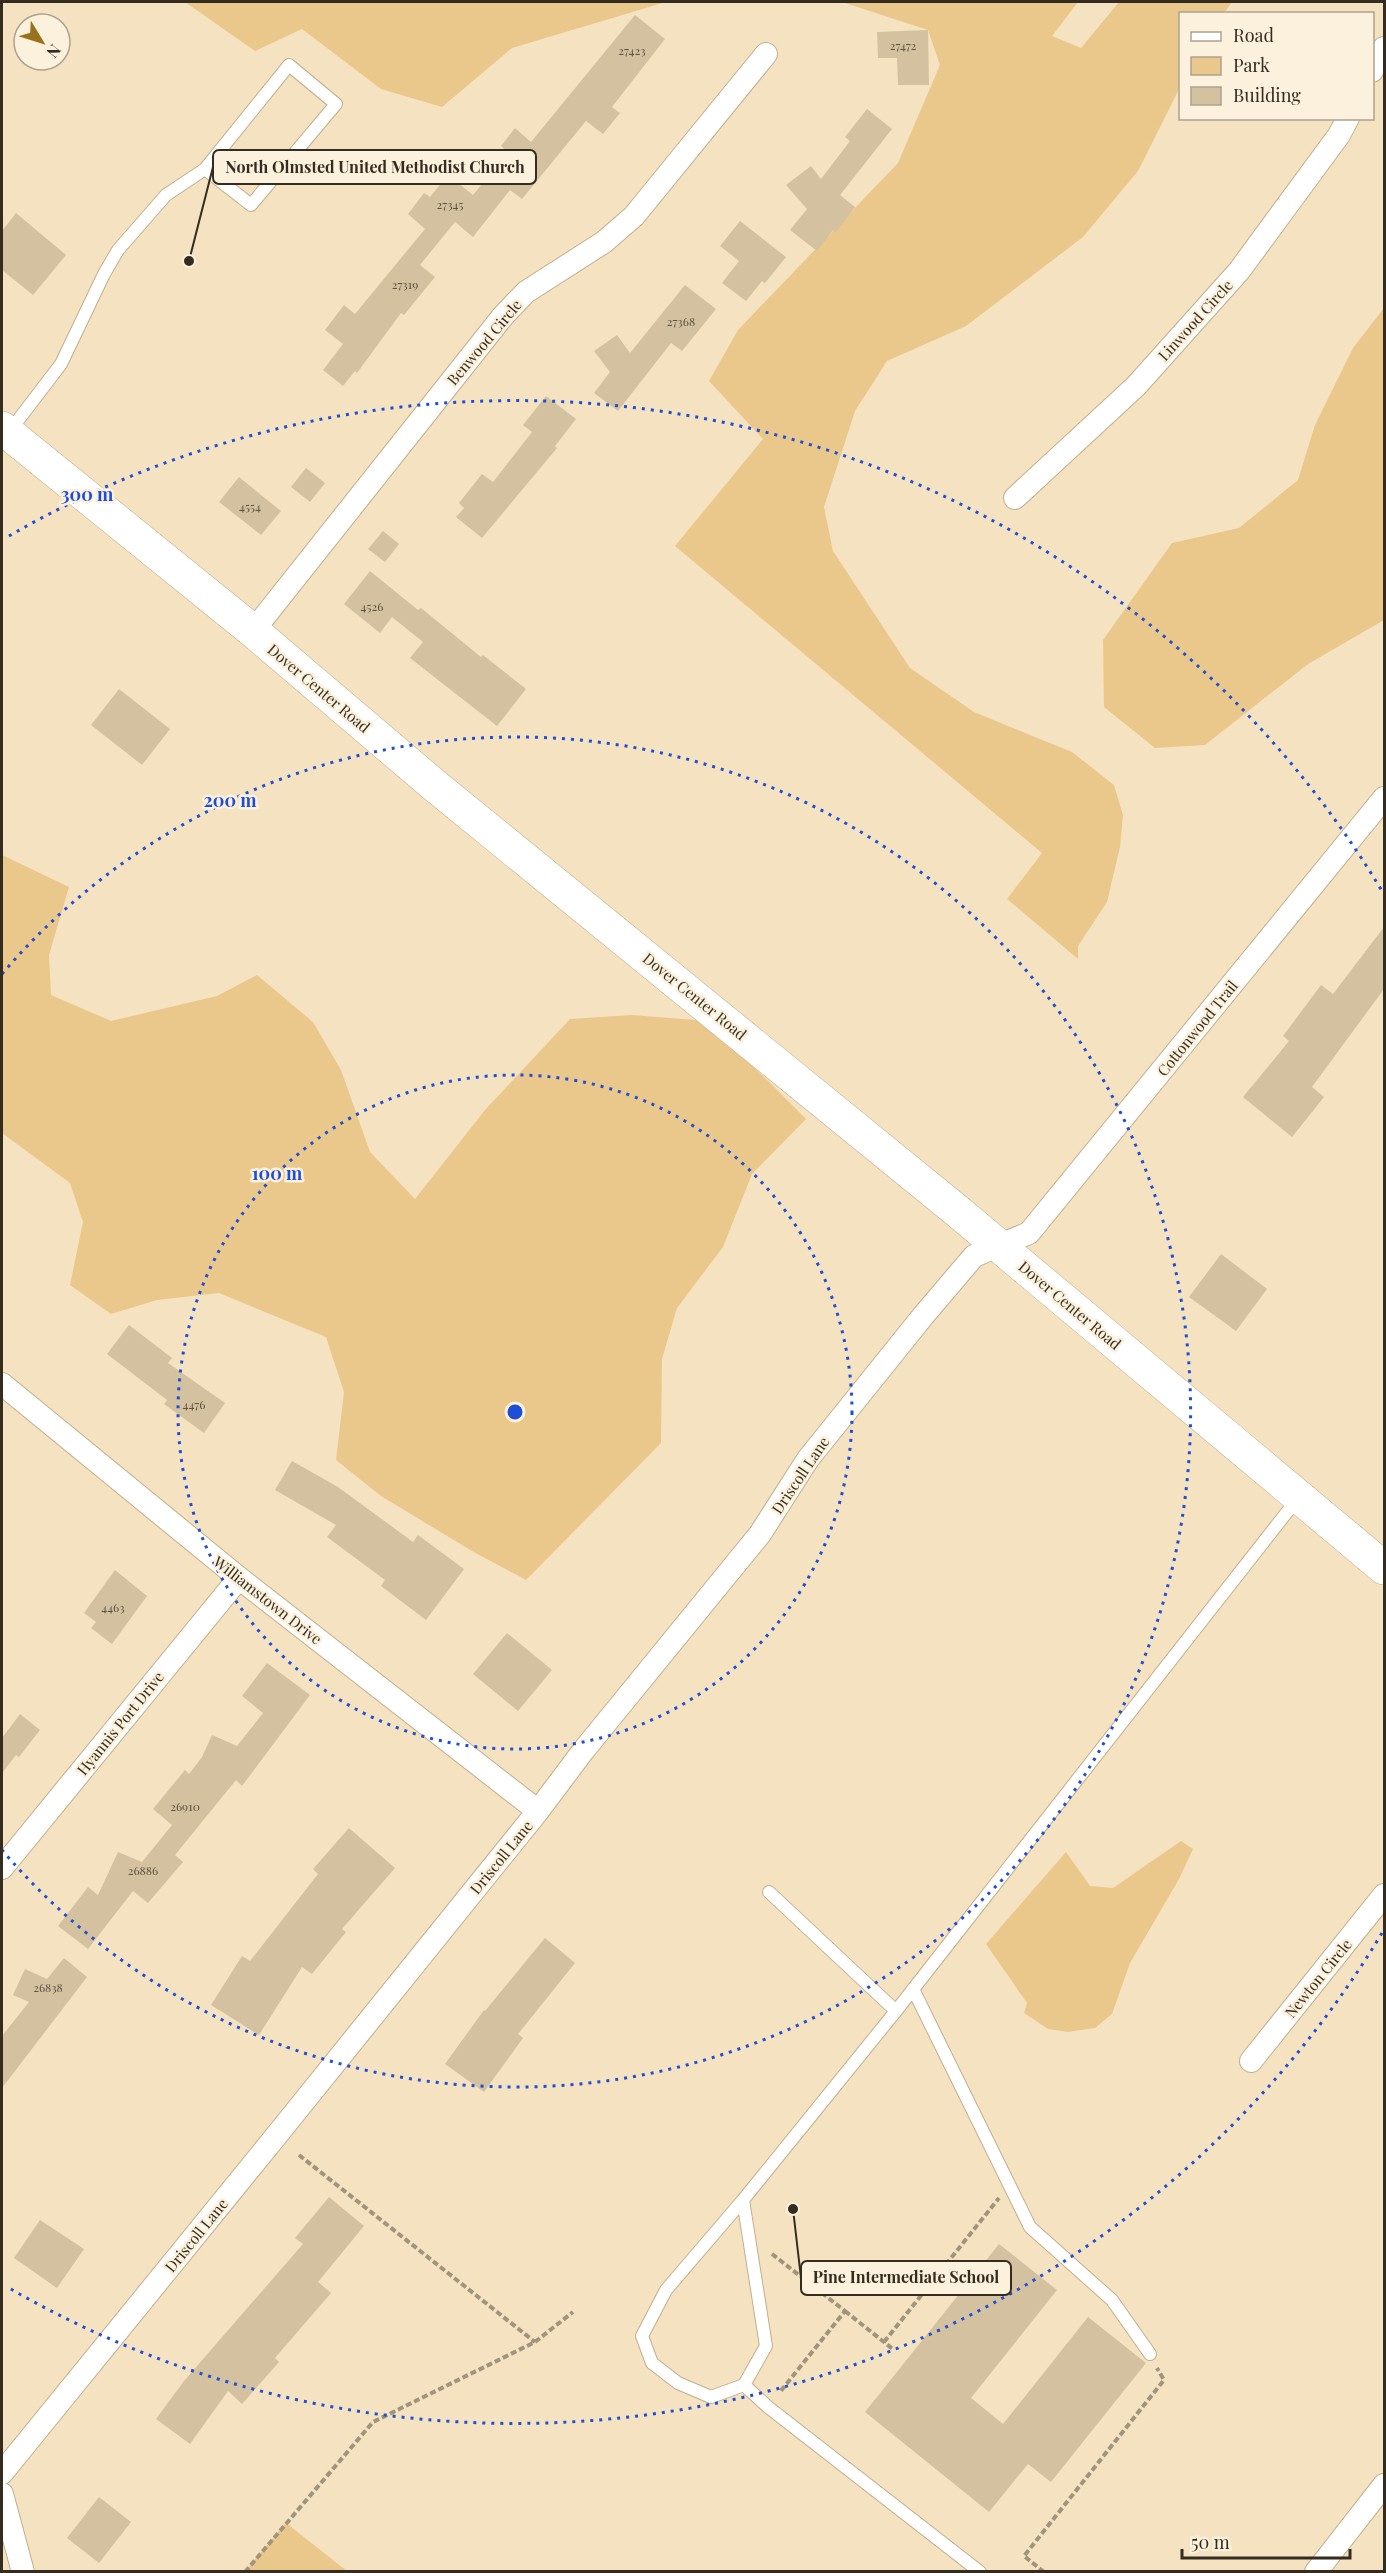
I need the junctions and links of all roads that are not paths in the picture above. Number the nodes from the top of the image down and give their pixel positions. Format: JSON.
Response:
{"nodes":[{"id":1,"x":1384,"y":48,"type":"edge"},
{"id":2,"x":766,"y":54,"type":"dead end"},
{"id":3,"x":1374,"y":67,"type":"edge"},
{"id":4,"x":1347,"y":120,"type":"edge"},
{"id":5,"x":205,"y":169,"type":"junction"},
{"id":6,"x":5,"y":430,"type":"edge"},
{"id":7,"x":1015,"y":498,"type":"dead end"},
{"id":8,"x":253,"y":632,"type":"junction"},
{"id":9,"x":1384,"y":798,"type":"edge"},
{"id":10,"x":1000,"y":1246,"type":"junction"},
{"id":11,"x":2,"y":1384,"type":"edge"},
{"id":12,"x":1299,"y":1497,"type":"junction"},
{"id":13,"x":1384,"y":1568,"type":"edge"},
{"id":14,"x":239,"y":1578,"type":"junction"},
{"id":15,"x":538,"y":1811,"type":"junction"},
{"id":16,"x":2,"y":1868,"type":"edge"},
{"id":17,"x":769,"y":1892,"type":"dead end"},
{"id":18,"x":1384,"y":1895,"type":"edge"},
{"id":19,"x":913,"y":1989,"type":"junction"},
{"id":20,"x":896,"y":2011,"type":"junction"},
{"id":21,"x":1251,"y":2061,"type":"dead end"},
{"id":22,"x":743,"y":2200,"type":"junction"},
{"id":23,"x":1150,"y":2354,"type":"road end"},
{"id":24,"x":744,"y":2385,"type":"junction"},
{"id":25,"x":2,"y":2473,"type":"edge"},
{"id":26,"x":1384,"y":2485,"type":"edge"},
{"id":27,"x":2,"y":2494,"type":"edge"},
{"id":28,"x":23,"y":2571,"type":"edge"},
{"id":29,"x":980,"y":2571,"type":"edge"},
{"id":30,"x":1316,"y":2571,"type":"edge"}],
"edges":[{"from":1,"to":3,"type":"street"},
{"from":2,"to":8,"type":"street","name":"Benwood Circle"},
{"from":4,"to":7,"type":"street","name":"Linwood Circle"},
{"from":5,"to":5,"type":"lane"},
{"from":5,"to":6,"type":"lane"},
{"from":6,"to":8,"type":"street","name":"Dover Center Road"},
{"from":8,"to":10,"type":"street","name":"Dover Center Road"},
{"from":9,"to":10,"type":"street","name":"Cottonwood Trail"},
{"from":10,"to":12,"type":"street","name":"Dover Center Road"},
{"from":10,"to":15,"type":"street","name":"Driscoll Lane"},
{"from":11,"to":14,"type":"street","name":"Williamstown Drive"},
{"from":12,"to":13,"type":"street","name":"Dover Center Road"},
{"from":12,"to":19,"type":"lane"},
{"from":14,"to":15,"type":"street","name":"Williamstown Drive"},
{"from":14,"to":16,"type":"street","name":"Hyannis Port Drive"},
{"from":15,"to":25,"type":"street","name":"Driscoll Lane"},
{"from":17,"to":20,"type":"lane"},
{"from":18,"to":21,"type":"street","name":"Newton Circle"},
{"from":19,"to":20,"type":"lane"},
{"from":19,"to":23,"type":"lane"},
{"from":20,"to":22,"type":"lane"},
{"from":22,"to":24,"type":"lane"},
{"from":22,"to":24,"type":"lane"},
{"from":24,"to":29,"type":"lane"},
{"from":26,"to":30,"type":"street"},
{"from":27,"to":28,"type":"street"}]}
